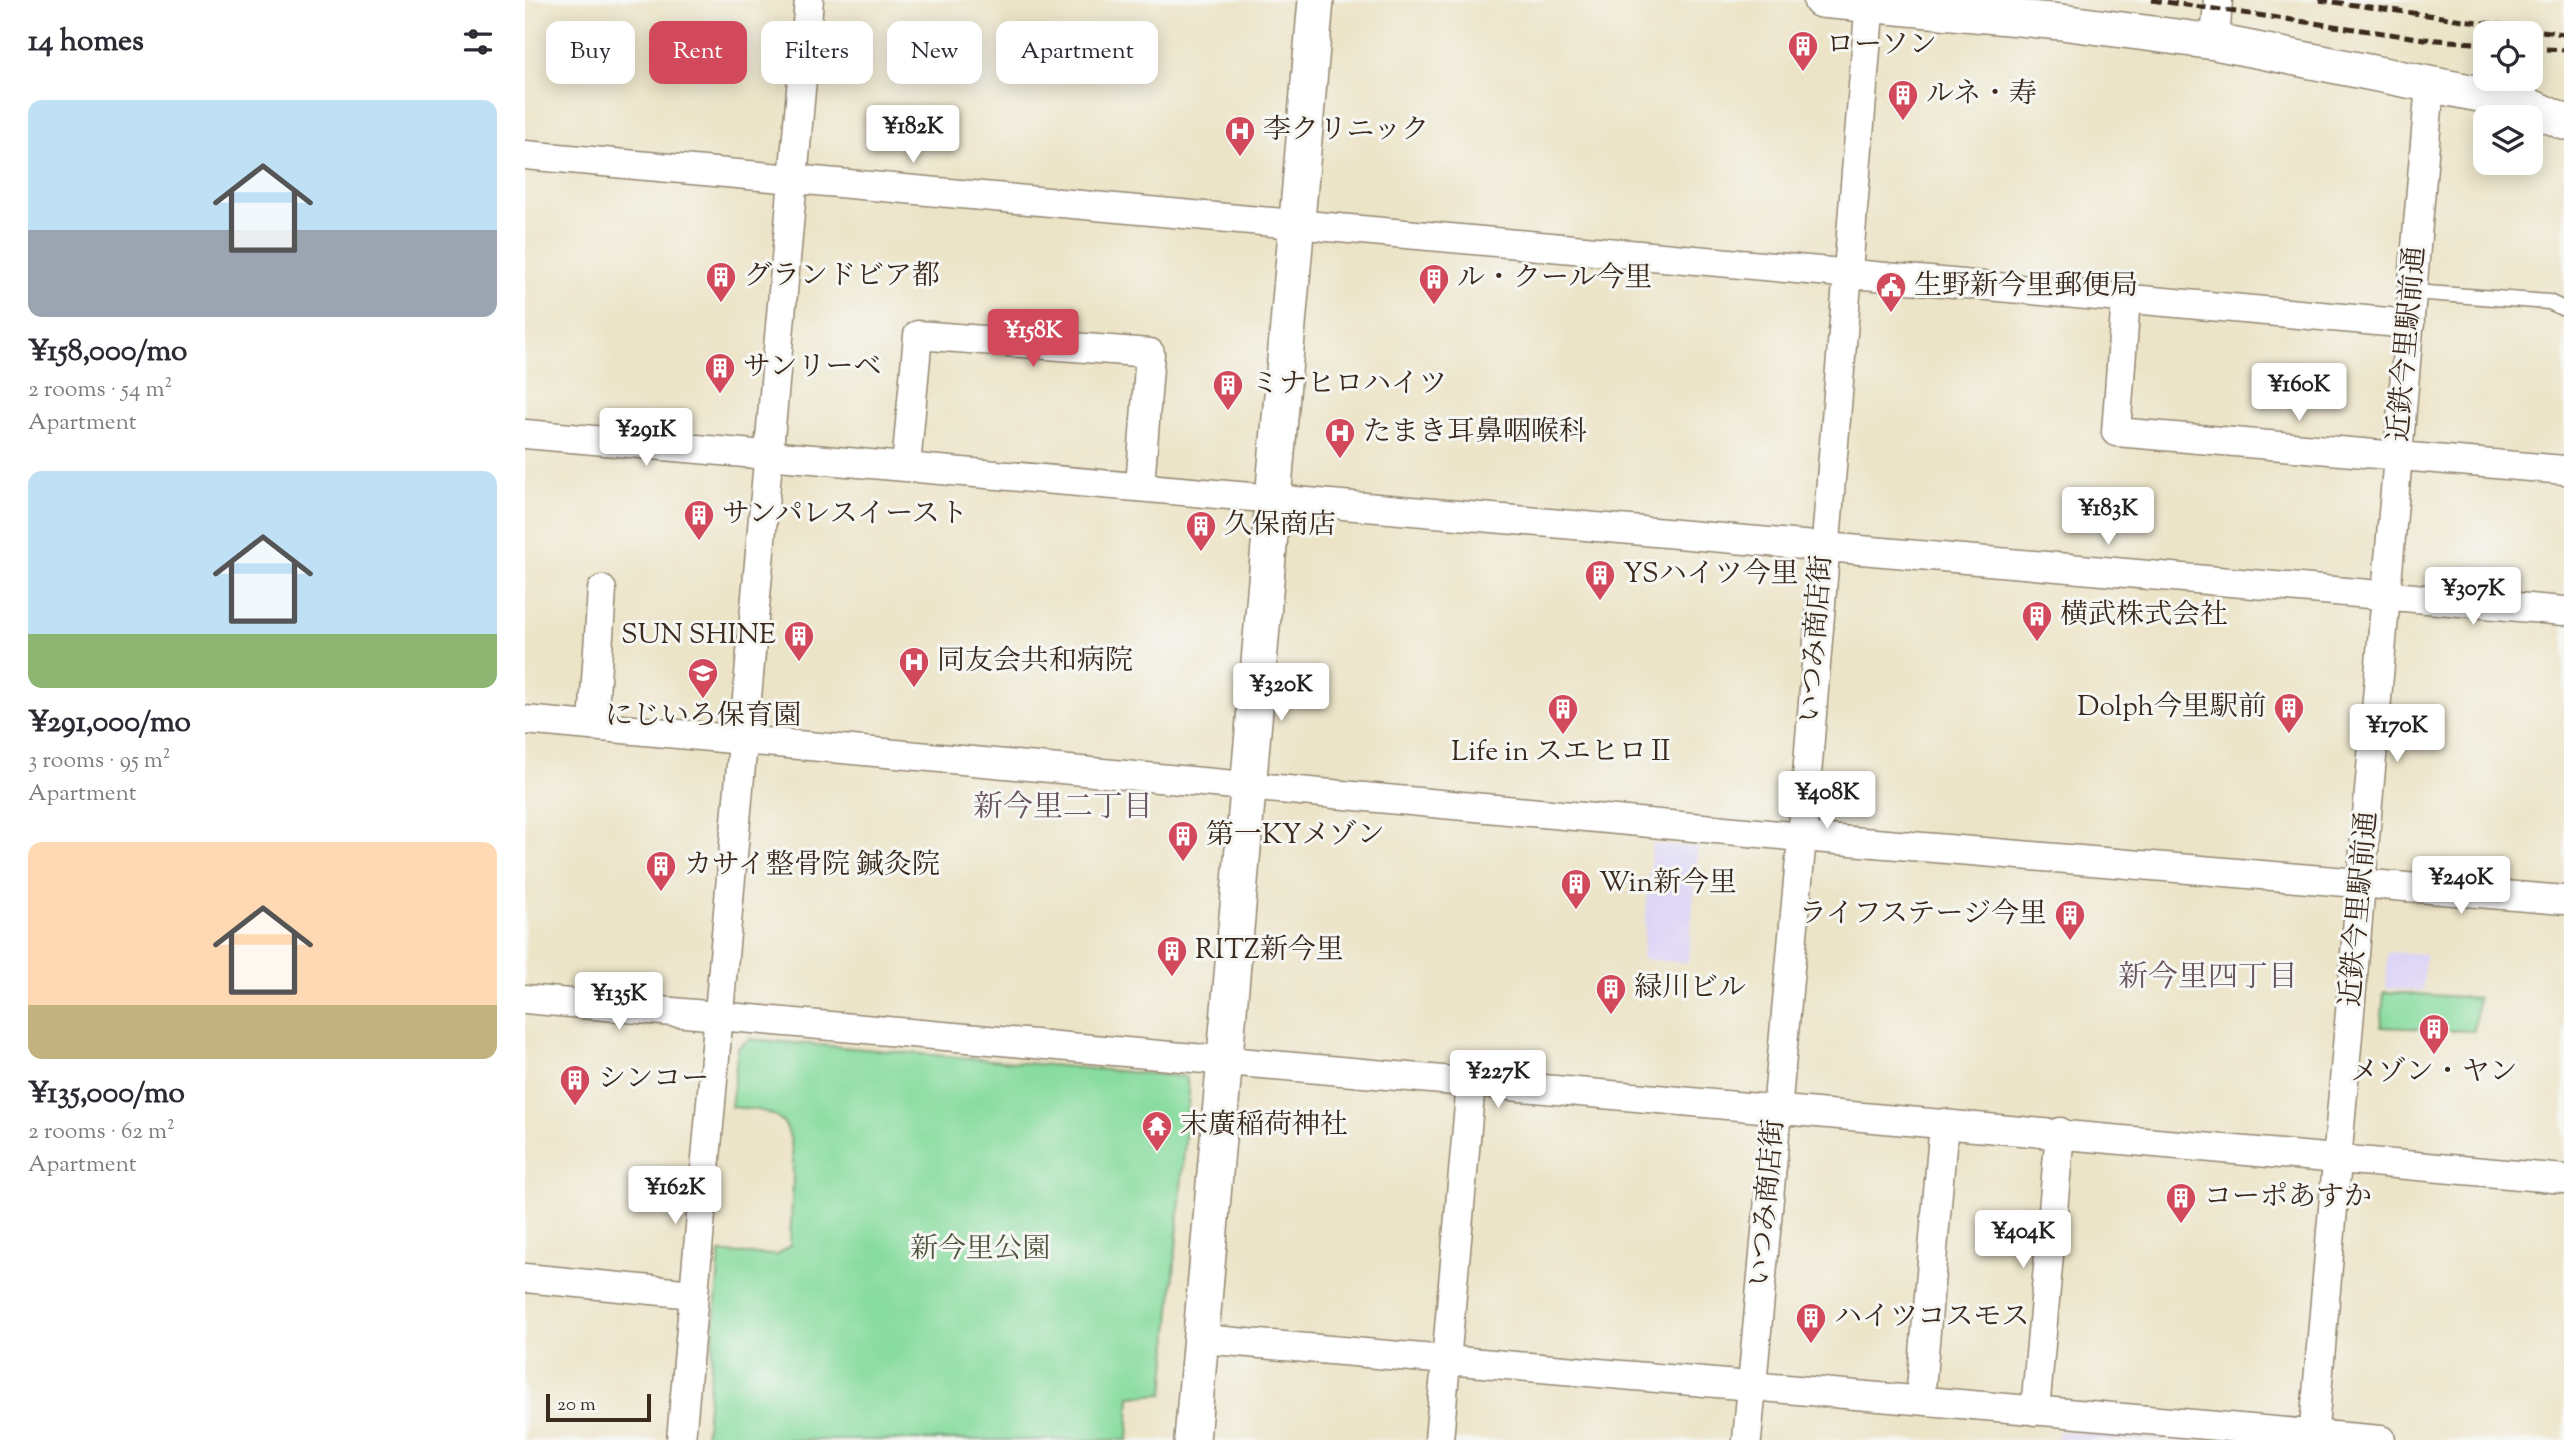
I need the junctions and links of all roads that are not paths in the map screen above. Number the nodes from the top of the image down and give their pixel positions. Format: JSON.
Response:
{"nodes":[{"id":1,"x":809,"y":0,"type":"edge"},
{"id":2,"x":1316,"y":0,"type":"edge"},
{"id":3,"x":1821,"y":0,"type":"edge"},
{"id":4,"x":2218,"y":0,"type":"edge"},
{"id":5,"x":1870,"y":2,"type":"edge"},
{"id":6,"x":2215,"y":42,"type":"junction"},
{"id":7,"x":2430,"y":85,"type":"junction"},
{"id":8,"x":2564,"y":122,"type":"edge"},
{"id":9,"x":525,"y":155,"type":"edge"},
{"id":10,"x":795,"y":178,"type":"junction"},
{"id":11,"x":1297,"y":224,"type":"junction"},
{"id":12,"x":1849,"y":272,"type":"junction"},
{"id":13,"x":2413,"y":292,"type":"junction"},
{"id":14,"x":2126,"y":298,"type":"junction"},
{"id":15,"x":2564,"y":309,"type":"edge"},
{"id":16,"x":2410,"y":324,"type":"junction"},
{"id":17,"x":525,"y":434,"type":"edge"},
{"id":18,"x":771,"y":454,"type":"junction"},
{"id":19,"x":2399,"y":457,"type":"junction"},
{"id":20,"x":906,"y":466,"type":"junction"},
{"id":21,"x":2564,"y":470,"type":"edge"},
{"id":22,"x":1140,"y":487,"type":"junction"},
{"id":23,"x":1272,"y":499,"type":"junction"},
{"id":24,"x":1824,"y":548,"type":"junction"},
{"id":25,"x":602,"y":590,"type":"dead end"},
{"id":26,"x":2387,"y":595,"type":"junction"},
{"id":27,"x":2564,"y":611,"type":"edge"},
{"id":28,"x":525,"y":720,"type":"edge"},
{"id":29,"x":593,"y":725,"type":"junction"},
{"id":30,"x":744,"y":738,"type":"junction"},
{"id":31,"x":1248,"y":784,"type":"junction"},
{"id":32,"x":1802,"y":837,"type":"junction"},
{"id":33,"x":2363,"y":882,"type":"junction"},
{"id":34,"x":2564,"y":900,"type":"edge"},
{"id":35,"x":525,"y":999,"type":"edge"},
{"id":36,"x":718,"y":1016,"type":"junction"},
{"id":37,"x":1224,"y":1061,"type":"junction"},
{"id":38,"x":1471,"y":1083,"type":"junction"},
{"id":39,"x":1776,"y":1110,"type":"junction"},
{"id":40,"x":1944,"y":1124,"type":"junction"},
{"id":41,"x":2060,"y":1132,"type":"junction"},
{"id":42,"x":2337,"y":1157,"type":"junction"},
{"id":43,"x":2564,"y":1179,"type":"edge"},
{"id":44,"x":525,"y":1278,"type":"edge"},
{"id":45,"x":694,"y":1294,"type":"junction"},
{"id":46,"x":1202,"y":1339,"type":"junction"},
{"id":47,"x":1446,"y":1358,"type":"junction"},
{"id":48,"x":1751,"y":1385,"type":"junction"},
{"id":49,"x":1920,"y":1400,"type":"junction"},
{"id":50,"x":2035,"y":1411,"type":"junction"},
{"id":51,"x":2313,"y":1437,"type":"edge"},
{"id":52,"x":681,"y":1440,"type":"edge"},
{"id":53,"x":1192,"y":1440,"type":"edge"},
{"id":54,"x":1439,"y":1440,"type":"edge"},
{"id":55,"x":1747,"y":1440,"type":"edge"},
{"id":56,"x":2381,"y":1440,"type":"edge"}],
"edges":[{"from":1,"to":10,"type":"street"},
{"from":2,"to":11,"type":"street"},
{"from":3,"to":5,"type":"street"},
{"from":4,"to":6,"type":"street"},
{"from":5,"to":6,"type":"street"},
{"from":5,"to":12,"type":"street","name":"いつみ商店街"},
{"from":6,"to":7,"type":"street"},
{"from":7,"to":8,"type":"street"},
{"from":7,"to":13,"type":"street","name":"近鉄今里駅前通"},
{"from":9,"to":10,"type":"street"},
{"from":10,"to":11,"type":"street"},
{"from":10,"to":18,"type":"street"},
{"from":11,"to":12,"type":"street"},
{"from":11,"to":23,"type":"street"},
{"from":12,"to":14,"type":"street"},
{"from":12,"to":24,"type":"street","name":"いつみ商店街"},
{"from":13,"to":15,"type":"lane"},
{"from":13,"to":16,"type":"street","name":"近鉄今里駅前通"},
{"from":14,"to":16,"type":"street"},
{"from":14,"to":19,"type":"street"},
{"from":16,"to":19,"type":"street","name":"近鉄今里駅前通"},
{"from":17,"to":18,"type":"street"},
{"from":18,"to":20,"type":"street"},
{"from":18,"to":30,"type":"street"},
{"from":19,"to":21,"type":"street"},
{"from":19,"to":26,"type":"street","name":"近鉄今里駅前通"},
{"from":20,"to":22,"type":"street"},
{"from":20,"to":22,"type":"street"},
{"from":22,"to":23,"type":"street"},
{"from":23,"to":24,"type":"street"},
{"from":23,"to":31,"type":"street"},
{"from":24,"to":26,"type":"street"},
{"from":24,"to":32,"type":"street","name":"いつみ商店街"},
{"from":25,"to":29,"type":"street"},
{"from":26,"to":27,"type":"street"},
{"from":26,"to":33,"type":"street","name":"近鉄今里駅前通"},
{"from":28,"to":29,"type":"street"},
{"from":29,"to":30,"type":"street"},
{"from":30,"to":31,"type":"street"},
{"from":30,"to":36,"type":"street"},
{"from":31,"to":32,"type":"street"},
{"from":31,"to":37,"type":"street"},
{"from":32,"to":33,"type":"street"},
{"from":32,"to":39,"type":"street","name":"いつみ商店街"},
{"from":33,"to":34,"type":"street"},
{"from":33,"to":42,"type":"street","name":"近鉄今里駅前通"},
{"from":35,"to":36,"type":"street"},
{"from":36,"to":37,"type":"street"},
{"from":36,"to":45,"type":"street"},
{"from":37,"to":38,"type":"street"},
{"from":37,"to":46,"type":"street"},
{"from":38,"to":39,"type":"street"},
{"from":38,"to":47,"type":"street"},
{"from":39,"to":40,"type":"street"},
{"from":39,"to":48,"type":"street","name":"いつみ商店街"},
{"from":40,"to":41,"type":"street"},
{"from":40,"to":49,"type":"street"},
{"from":41,"to":42,"type":"street"},
{"from":41,"to":50,"type":"street"},
{"from":42,"to":43,"type":"street"},
{"from":42,"to":51,"type":"street","name":"近鉄今里駅前通"},
{"from":44,"to":45,"type":"street"},
{"from":45,"to":52,"type":"street"},
{"from":46,"to":47,"type":"street"},
{"from":46,"to":53,"type":"street"},
{"from":47,"to":48,"type":"street"},
{"from":47,"to":54,"type":"street"},
{"from":48,"to":49,"type":"street"},
{"from":48,"to":55,"type":"street","name":"いつみ商店街"},
{"from":49,"to":50,"type":"street"},
{"from":50,"to":51,"type":"street"},
{"from":51,"to":56,"type":"street"}]}
